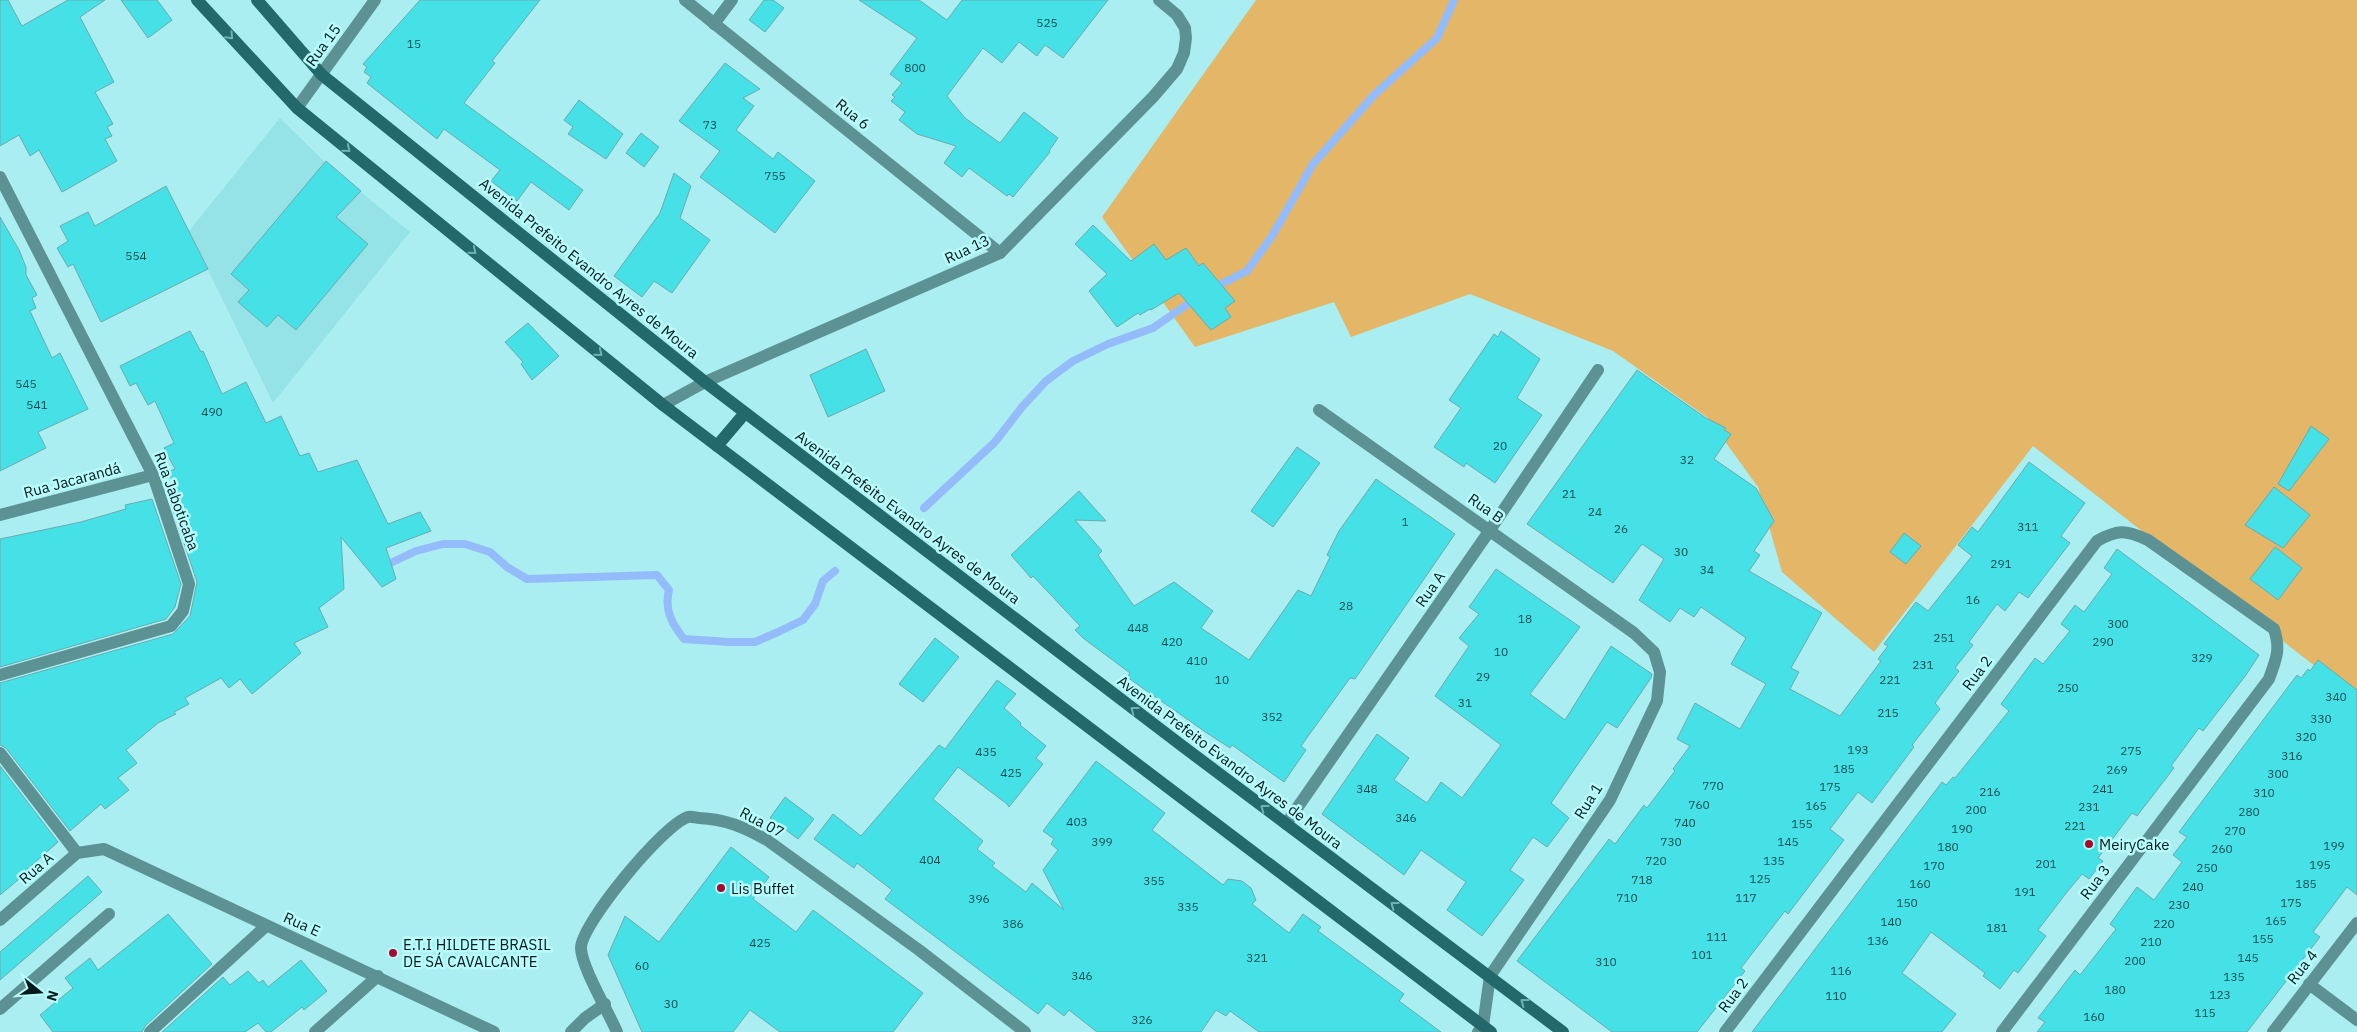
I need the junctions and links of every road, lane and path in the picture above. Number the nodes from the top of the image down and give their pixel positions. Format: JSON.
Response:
{"nodes":[{"id":1,"x":197,"y":0,"type":"edge"},
{"id":2,"x":257,"y":0,"type":"edge"},
{"id":3,"x":375,"y":0,"type":"edge"},
{"id":4,"x":685,"y":0,"type":"edge"},
{"id":5,"x":732,"y":0,"type":"edge"},
{"id":6,"x":1159,"y":0,"type":"edge"},
{"id":7,"x":714,"y":24,"type":"junction"},
{"id":8,"x":322,"y":74,"type":"junction"},
{"id":9,"x":297,"y":108,"type":"junction"},
{"id":10,"x":0,"y":177,"type":"edge"},
{"id":11,"x":1000,"y":254,"type":"junction"},
{"id":12,"x":1598,"y":370,"type":"dead end"},
{"id":13,"x":704,"y":382,"type":"junction"},
{"id":14,"x":663,"y":405,"type":"junction"},
{"id":15,"x":1319,"y":410,"type":"dead end"},
{"id":16,"x":745,"y":413,"type":"junction"},
{"id":17,"x":717,"y":446,"type":"junction"},
{"id":18,"x":153,"y":475,"type":"junction"},
{"id":19,"x":0,"y":515,"type":"edge"},
{"id":20,"x":1490,"y":530,"type":"junction"},
{"id":21,"x":1634,"y":633,"type":"joint"},
{"id":22,"x":0,"y":676,"type":"edge"},
{"id":23,"x":2269,"y":679,"type":"joint"},
{"id":24,"x":0,"y":753,"type":"edge"},
{"id":25,"x":1286,"y":824,"type":"junction"},
{"id":26,"x":97,"y":849,"type":"joint"},
{"id":27,"x":77,"y":854,"type":"junction"},
{"id":28,"x":109,"y":914,"type":"dead end"},
{"id":29,"x":0,"y":920,"type":"edge"},
{"id":30,"x":2357,"y":923,"type":"edge"},
{"id":31,"x":266,"y":926,"type":"junction"},
{"id":32,"x":378,"y":976,"type":"junction"},
{"id":33,"x":1490,"y":976,"type":"junction"},
{"id":34,"x":2309,"y":984,"type":"junction"},
{"id":35,"x":605,"y":1004,"type":"junction"},
{"id":36,"x":0,"y":1009,"type":"edge"},
{"id":37,"x":2357,"y":1020,"type":"edge"},
{"id":38,"x":1484,"y":1030,"type":"edge"},
{"id":39,"x":150,"y":1032,"type":"edge"},
{"id":40,"x":315,"y":1032,"type":"edge"},
{"id":41,"x":494,"y":1032,"type":"edge"},
{"id":42,"x":572,"y":1032,"type":"edge"},
{"id":43,"x":617,"y":1032,"type":"edge"},
{"id":44,"x":1025,"y":1032,"type":"edge"},
{"id":45,"x":1563,"y":1032,"type":"edge"},
{"id":46,"x":1725,"y":1032,"type":"edge"},
{"id":47,"x":2002,"y":1032,"type":"edge"},
{"id":48,"x":2273,"y":1032,"type":"edge"}],
"edges":[{"from":1,"to":9,"type":"street","one_way":true},
{"from":2,"to":8,"type":"street","name":"Avenida Prefeito Evandro Ayres de Moura"},
{"from":3,"to":8,"type":"street","name":"Rua 15"},
{"from":4,"to":7,"type":"street","name":"Rua 6"},
{"from":5,"to":7,"type":"street"},
{"from":6,"to":11,"type":"street","name":"Rua 13"},
{"from":7,"to":11,"type":"street","name":"Rua 6"},
{"from":8,"to":9,"type":"street","name":"Rua 15"},
{"from":8,"to":13,"type":"street","name":"Avenida Prefeito Evandro Ayres de Moura"},
{"from":9,"to":14,"type":"street","one_way":true},
{"from":10,"to":18,"type":"street","name":"Rua Jaboticaba"},
{"from":11,"to":13,"type":"street","name":"Rua 13"},
{"from":12,"to":20,"type":"street","name":"Rua A"},
{"from":13,"to":14,"type":"street","name":"Rua 13"},
{"from":13,"to":16,"type":"street","name":"Avenida Prefeito Evandro Ayres de Moura"},
{"from":14,"to":17,"type":"street"},
{"from":15,"to":20,"type":"street","name":"Rua B"},
{"from":16,"to":17,"type":"street"},
{"from":25,"to":16,"type":"street","name":"Avenida Prefeito Evandro Ayres de Moura","one_way":true},
{"from":17,"to":38,"type":"street"},
{"from":18,"to":19,"type":"street","name":"Rua Jacarandá"},
{"from":18,"to":22,"type":"street","name":"Rua Jaboticaba"},
{"from":20,"to":21,"type":"street","name":"Rua B"},
{"from":20,"to":25,"type":"street","name":"Rua A"},
{"from":21,"to":33,"type":"street","name":"Rua 1"},
{"from":23,"to":46,"type":"street","name":"Rua 2"},
{"from":23,"to":47,"type":"street","name":"Rua 3"},
{"from":24,"to":27,"type":"street"},
{"from":33,"to":25,"type":"street","name":"Avenida Prefeito Evandro Ayres de Moura","one_way":true},
{"from":26,"to":27,"type":"street","name":"Rua A"},
{"from":26,"to":31,"type":"street","name":"Rua E"},
{"from":27,"to":29,"type":"street","name":"Rua A"},
{"from":28,"to":36,"type":"street"},
{"from":30,"to":34,"type":"street","name":"Rua 4"},
{"from":31,"to":32,"type":"street","name":"Rua E"},
{"from":31,"to":39,"type":"street"},
{"from":32,"to":40,"type":"street"},
{"from":32,"to":41,"type":"street","name":"Rua E"},
{"from":33,"to":38,"type":"street"},
{"from":45,"to":33,"type":"street","name":"Avenida Prefeito Evandro Ayres de Moura","one_way":true},
{"from":34,"to":37,"type":"street"},
{"from":34,"to":48,"type":"street","name":"Rua 4"},
{"from":35,"to":42,"type":"street"},
{"from":35,"to":43,"type":"street","name":"Rua 07"},
{"from":35,"to":44,"type":"street","name":"Rua 07"}]}
